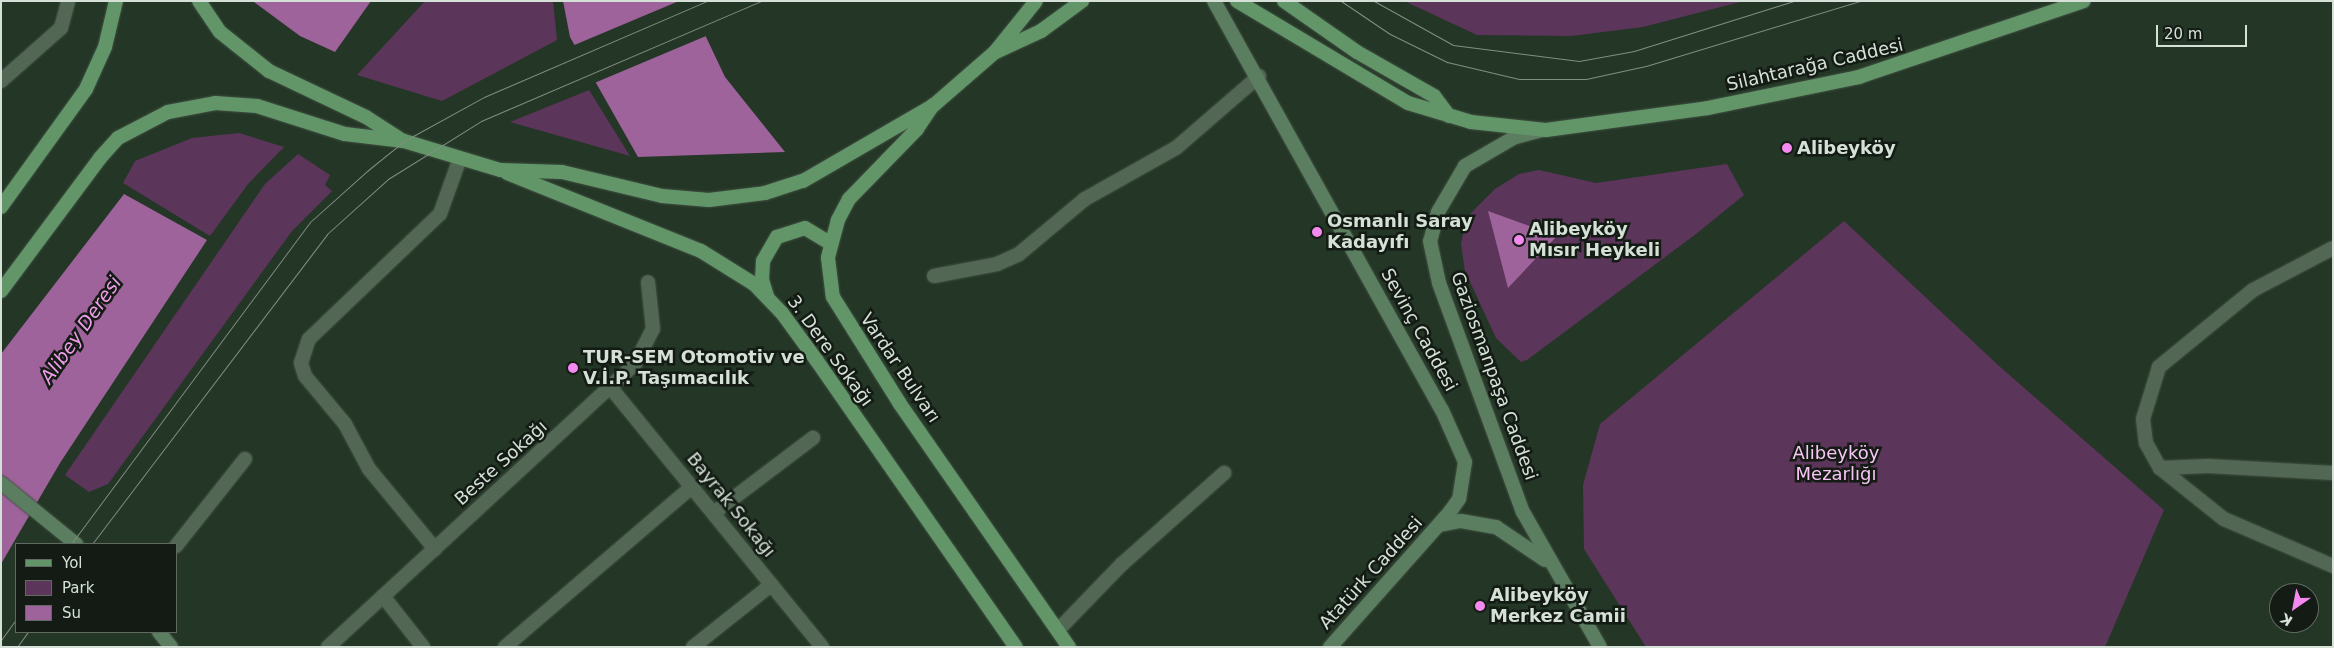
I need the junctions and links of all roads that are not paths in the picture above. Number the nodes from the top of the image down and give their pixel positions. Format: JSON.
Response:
{"nodes":[{"id":1,"x":68,"y":1,"type":"edge"},
{"id":2,"x":116,"y":1,"type":"edge"},
{"id":3,"x":199,"y":1,"type":"edge"},
{"id":4,"x":1036,"y":1,"type":"edge"},
{"id":5,"x":1082,"y":1,"type":"edge"},
{"id":6,"x":1214,"y":1,"type":"edge"},
{"id":7,"x":1237,"y":1,"type":"edge"},
{"id":8,"x":1284,"y":1,"type":"edge"},
{"id":9,"x":2083,"y":1,"type":"edge"},
{"id":10,"x":995,"y":52,"type":"junction"},
{"id":11,"x":1260,"y":76,"type":"junction"},
{"id":12,"x":1,"y":81,"type":"edge"},
{"id":13,"x":934,"y":105,"type":"junction"},
{"id":14,"x":1449,"y":116,"type":"junction"},
{"id":15,"x":1546,"y":130,"type":"junction"},
{"id":16,"x":404,"y":141,"type":"junction"},
{"id":17,"x":460,"y":158,"type":"junction"},
{"id":18,"x":500,"y":170,"type":"junction"},
{"id":19,"x":1,"y":207,"type":"edge"},
{"id":20,"x":830,"y":243,"type":"junction"},
{"id":21,"x":2333,"y":248,"type":"edge"},
{"id":22,"x":934,"y":276,"type":"dead end"},
{"id":23,"x":648,"y":282,"type":"dead end"},
{"id":24,"x":1,"y":291,"type":"edge"},
{"id":25,"x":768,"y":298,"type":"junction"},
{"id":26,"x":611,"y":388,"type":"junction"},
{"id":27,"x":813,"y":438,"type":"dead end"},
{"id":28,"x":245,"y":459,"type":"dead end"},
{"id":29,"x":2160,"y":468,"type":"junction"},
{"id":30,"x":1224,"y":473,"type":"dead end"},
{"id":31,"x":2333,"y":473,"type":"edge"},
{"id":32,"x":1,"y":483,"type":"edge"},
{"id":33,"x":692,"y":487,"type":"junction"},
{"id":34,"x":715,"y":512,"type":"junction"},
{"id":35,"x":1440,"y":525,"type":"junction"},
{"id":36,"x":75,"y":543,"type":"edge"},
{"id":37,"x":178,"y":543,"type":"edge"},
{"id":38,"x":435,"y":549,"type":"junction"},
{"id":39,"x":1551,"y":565,"type":"junction"},
{"id":40,"x":2333,"y":566,"type":"edge"},
{"id":41,"x":771,"y":585,"type":"junction"},
{"id":42,"x":383,"y":596,"type":"junction"},
{"id":43,"x":1058,"y":630,"type":"junction"},
{"id":44,"x":160,"y":633,"type":"edge"},
{"id":45,"x":171,"y":647,"type":"edge"},
{"id":46,"x":328,"y":647,"type":"edge"},
{"id":47,"x":423,"y":647,"type":"edge"},
{"id":48,"x":505,"y":647,"type":"edge"},
{"id":49,"x":693,"y":647,"type":"edge"},
{"id":50,"x":822,"y":647,"type":"edge"},
{"id":51,"x":1016,"y":647,"type":"edge"},
{"id":52,"x":1070,"y":647,"type":"edge"},
{"id":53,"x":1330,"y":647,"type":"edge"},
{"id":54,"x":1600,"y":647,"type":"edge"}],
"edges":[{"from":1,"to":12,"type":"street"},
{"from":2,"to":19,"type":"main road"},
{"from":3,"to":16,"type":"main road"},
{"from":4,"to":10,"type":"main road"},
{"from":5,"to":10,"type":"main road"},
{"from":6,"to":11,"type":"main road","name":"Sevinç Caddesi"},
{"from":7,"to":14,"type":"main road","name":"Silahtarağa Caddesi"},
{"from":8,"to":14,"type":"main road"},
{"from":9,"to":15,"type":"main road","name":"Silahtarağa Caddesi"},
{"from":10,"to":13,"type":"main road"},
{"from":11,"to":22,"type":"street"},
{"from":11,"to":35,"type":"main road","name":"Sevinç Caddesi"},
{"from":13,"to":18,"type":"main road"},
{"from":13,"to":20,"type":"main road","name":"Vardar Bulvarı"},
{"from":14,"to":15,"type":"main road","name":"Silahtarağa Caddesi"},
{"from":15,"to":39,"type":"main road","name":"Gaziosmanpaşa Caddesi"},
{"from":16,"to":17,"type":"main road"},
{"from":16,"to":24,"type":"main road"},
{"from":17,"to":18,"type":"main road"},
{"from":17,"to":38,"type":"street"},
{"from":18,"to":25,"type":"main road","name":"3. Dere Sokağı"},
{"from":20,"to":25,"type":"main road"},
{"from":20,"to":43,"type":"main road","name":"Vardar Bulvarı"},
{"from":21,"to":29,"type":"street"},
{"from":23,"to":26,"type":"street","name":"Beste Sokağı"},
{"from":25,"to":51,"type":"main road","name":"3. Dere Sokağı"},
{"from":26,"to":33,"type":"street","name":"Bayrak Sokağı"},
{"from":26,"to":38,"type":"street","name":"Beste Sokağı"},
{"from":27,"to":34,"type":"street"},
{"from":28,"to":37,"type":"street"},
{"from":29,"to":31,"type":"street"},
{"from":29,"to":40,"type":"street"},
{"from":30,"to":43,"type":"street"},
{"from":32,"to":36,"type":"main road"},
{"from":33,"to":34,"type":"street","name":"Bayrak Sokağı"},
{"from":33,"to":48,"type":"street"},
{"from":34,"to":41,"type":"street","name":"Bayrak Sokağı"},
{"from":35,"to":39,"type":"main road"},
{"from":35,"to":53,"type":"main road","name":"Atatürk Caddesi"},
{"from":38,"to":42,"type":"street","name":"Beste Sokağı"},
{"from":39,"to":54,"type":"main road","name":"Gaziosmanpaşa Caddesi"},
{"from":41,"to":49,"type":"street"},
{"from":41,"to":50,"type":"street","name":"Bayrak Sokağı"},
{"from":42,"to":46,"type":"street","name":"Beste Sokağı"},
{"from":42,"to":47,"type":"street"},
{"from":43,"to":52,"type":"main road","name":"Vardar Bulvarı"},
{"from":44,"to":45,"type":"main road"}]}
